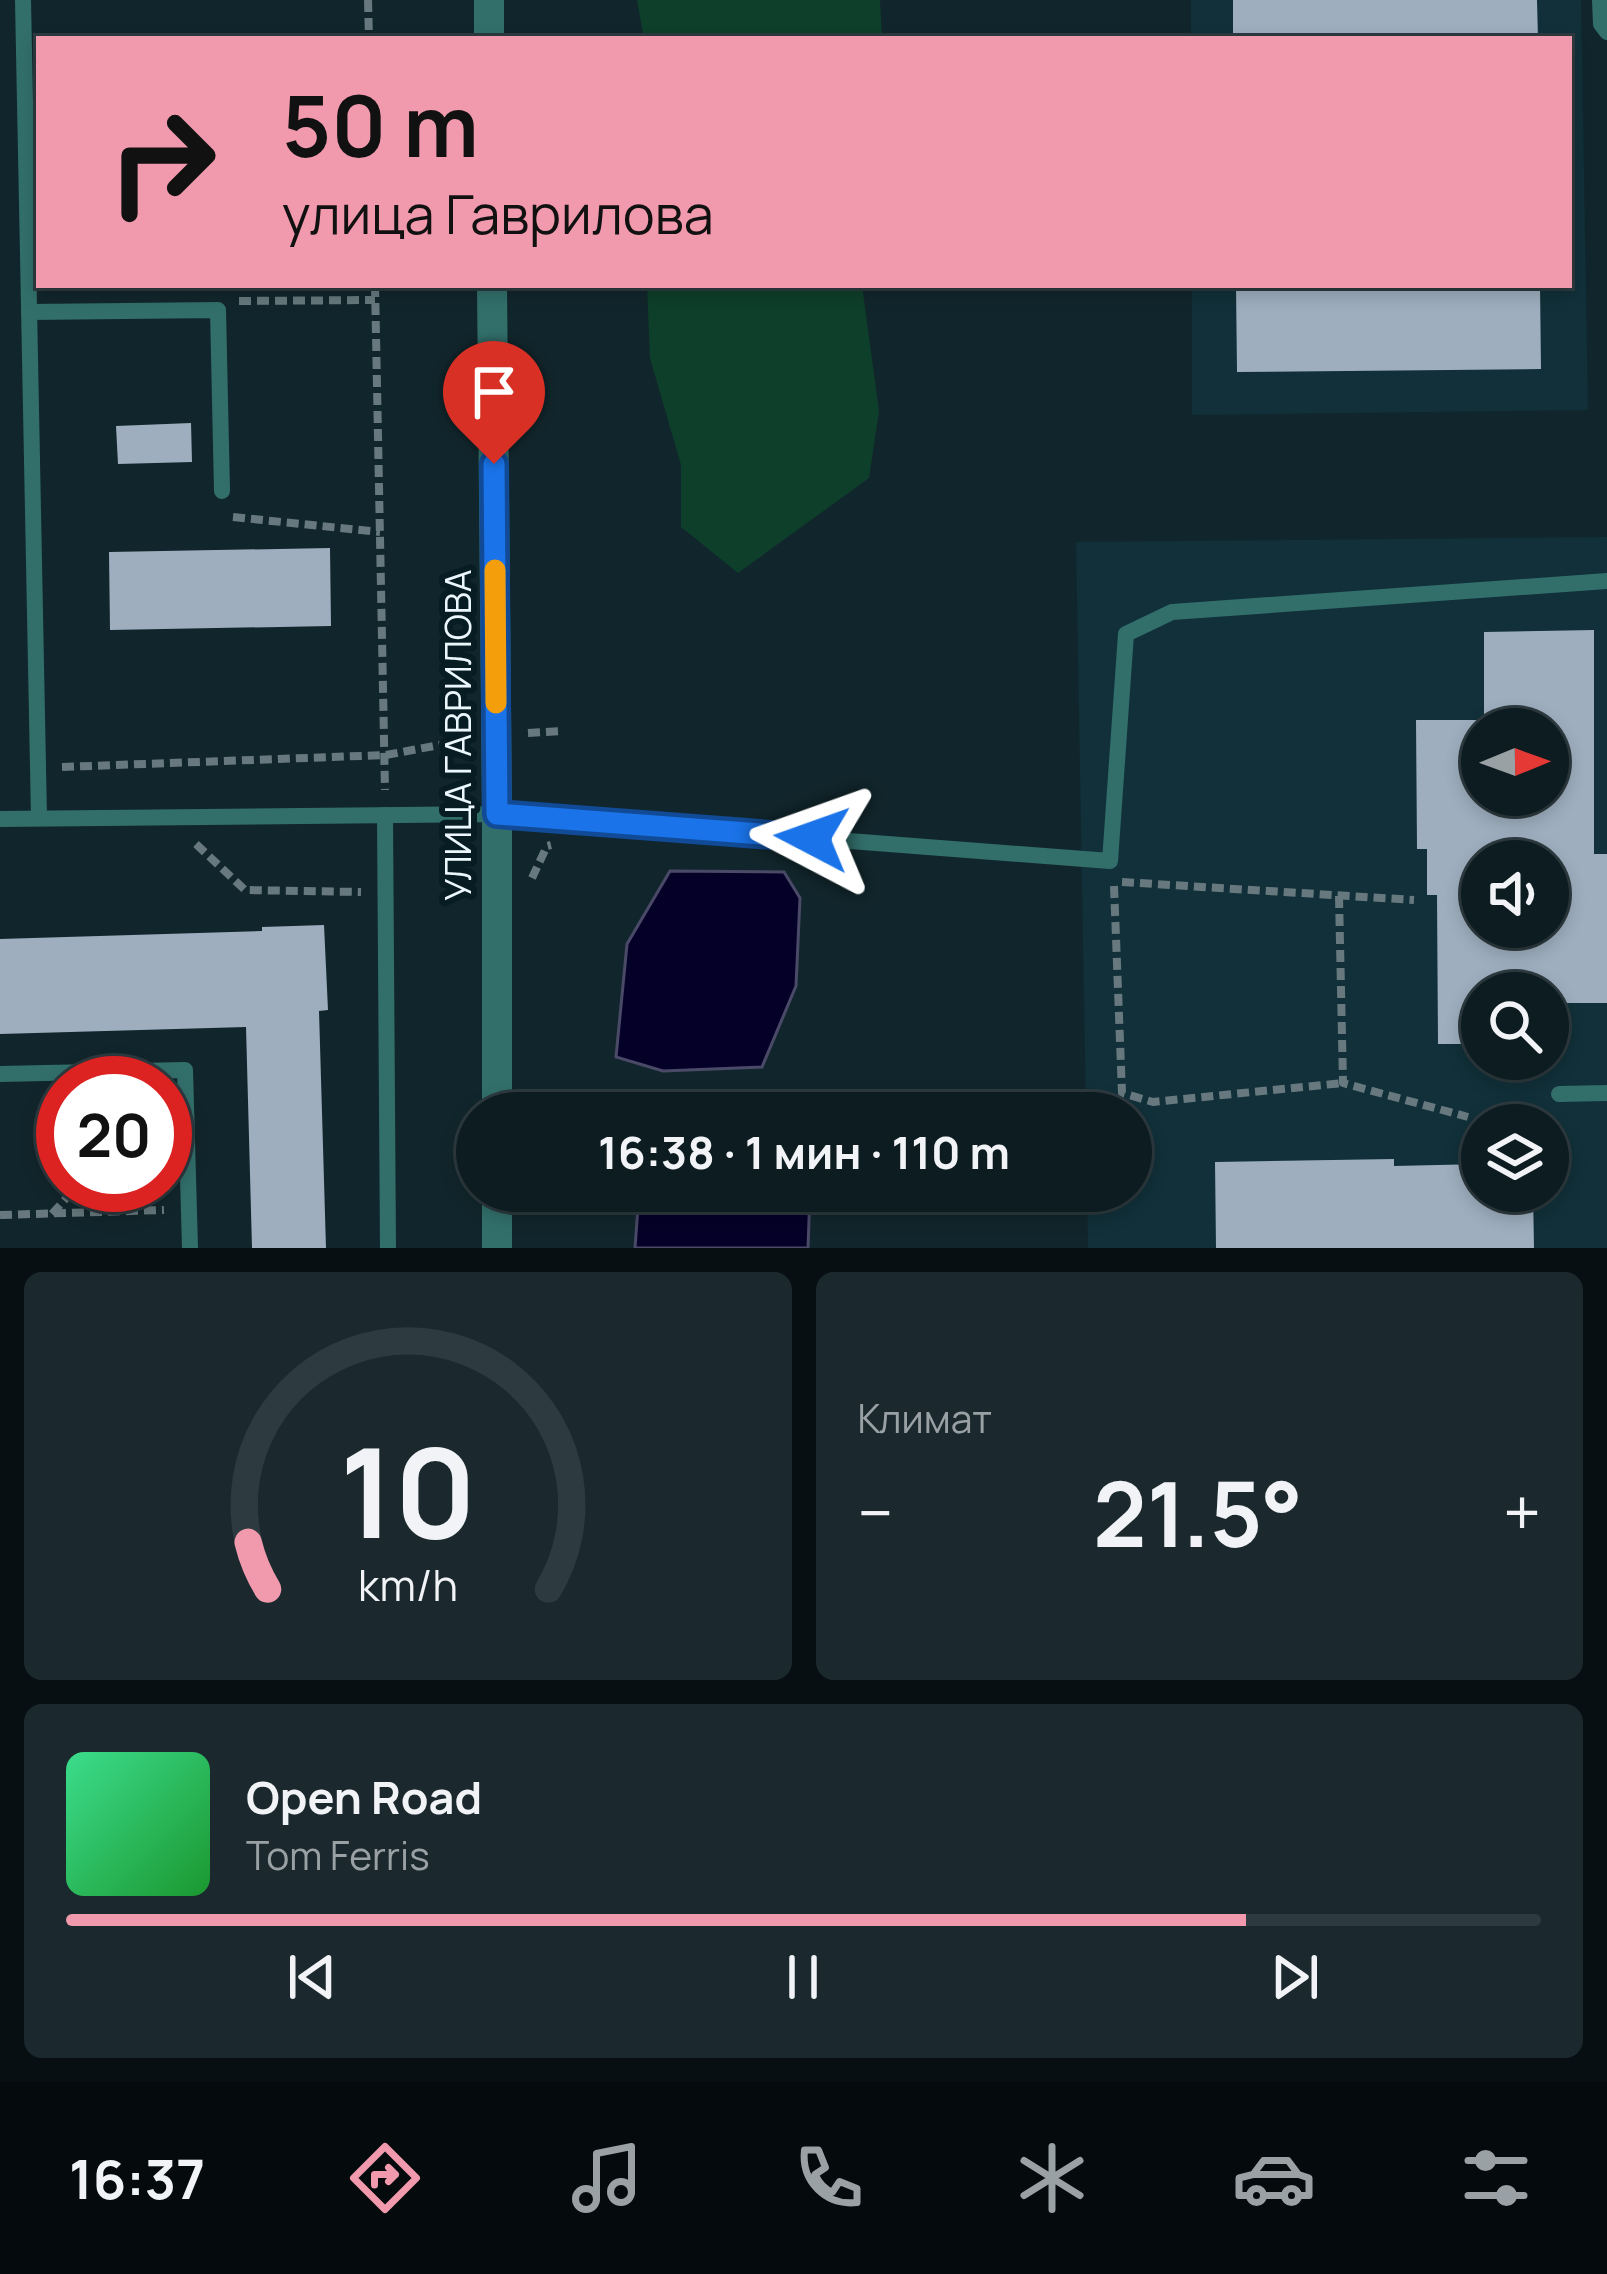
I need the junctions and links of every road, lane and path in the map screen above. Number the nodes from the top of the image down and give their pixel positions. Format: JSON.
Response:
{"nodes":[{"id":1,"x":23,"y":0,"type":"edge"},
{"id":2,"x":368,"y":0,"type":"edge"},
{"id":3,"x":489,"y":0,"type":"edge"},
{"id":4,"x":1600,"y":0,"type":"edge"},
{"id":5,"x":1607,"y":32,"type":"edge"},
{"id":6,"x":369,"y":36,"type":"edge"},
{"id":7,"x":489,"y":36,"type":"edge"},
{"id":8,"x":375,"y":288,"type":"edge"},
{"id":9,"x":492,"y":288,"type":"edge"},
{"id":10,"x":375,"y":300,"type":"junction"},
{"id":11,"x":218,"y":310,"type":"junction"},
{"id":12,"x":29,"y":312,"type":"junction"},
{"id":13,"x":222,"y":491,"type":"joint"},
{"id":14,"x":380,"y":532,"type":"junction"},
{"id":15,"x":1607,"y":580,"type":"edge"},
{"id":16,"x":562,"y":731,"type":"dead end"},
{"id":17,"x":496,"y":734,"type":"junction"},
{"id":18,"x":386,"y":755,"type":"junction"},
{"id":19,"x":39,"y":768,"type":"junction"},
{"id":20,"x":497,"y":814,"type":"junction"},
{"id":21,"x":385,"y":815,"type":"junction"},
{"id":22,"x":167,"y":817,"type":"junction"},
{"id":23,"x":39,"y":818,"type":"junction"},
{"id":24,"x":0,"y":819,"type":"edge"},
{"id":25,"x":1110,"y":861,"type":"junction"},
{"id":26,"x":386,"y":892,"type":"junction"},
{"id":27,"x":1339,"y":896,"type":"dead end"},
{"id":28,"x":36,"y":1073,"type":"edge"},
{"id":29,"x":0,"y":1074,"type":"edge"},
{"id":30,"x":1343,"y":1083,"type":"junction"},
{"id":31,"x":497,"y":1092,"type":"edge"},
{"id":32,"x":1607,"y":1093,"type":"edge"},
{"id":33,"x":1558,"y":1094,"type":"dead end"},
{"id":34,"x":1461,"y":1116,"type":"edge"},
{"id":35,"x":107,"y":1212,"type":"edge"},
{"id":36,"x":189,"y":1212,"type":"edge"},
{"id":37,"x":496,"y":1212,"type":"edge"},
{"id":38,"x":52,"y":1214,"type":"joint"},
{"id":39,"x":0,"y":1216,"type":"edge"},
{"id":40,"x":190,"y":1248,"type":"edge"},
{"id":41,"x":388,"y":1248,"type":"edge"},
{"id":42,"x":496,"y":1248,"type":"edge"}],
"edges":[{"from":1,"to":12,"type":"lane"},
{"from":2,"to":6,"type":"path"},
{"from":3,"to":7,"type":"street"},
{"from":4,"to":5,"type":"lane"},
{"from":8,"to":10,"type":"path"},
{"from":9,"to":17,"type":"street","name":"УЛИЦА ГАВРИЛОВА"},
{"from":10,"to":11,"type":"path"},
{"from":10,"to":14,"type":"path"},
{"from":11,"to":12,"type":"lane"},
{"from":11,"to":13,"type":"lane"},
{"from":12,"to":19,"type":"lane"},
{"from":13,"to":14,"type":"path"},
{"from":14,"to":18,"type":"path"},
{"from":15,"to":25,"type":"lane"},
{"from":16,"to":17,"type":"path"},
{"from":17,"to":18,"type":"path"},
{"from":17,"to":20,"type":"street","name":"УЛИЦА ГАВРИЛОВА"},
{"from":18,"to":19,"type":"path"},
{"from":18,"to":21,"type":"path"},
{"from":19,"to":23,"type":"lane"},
{"from":20,"to":21,"type":"lane"},
{"from":20,"to":25,"type":"lane"},
{"from":20,"to":31,"type":"street","name":"УЛИЦА ГАВРИЛОВА"},
{"from":21,"to":22,"type":"lane"},
{"from":21,"to":26,"type":"lane"},
{"from":22,"to":23,"type":"lane"},
{"from":22,"to":26,"type":"path"},
{"from":23,"to":24,"type":"lane"},
{"from":25,"to":30,"type":"path"},
{"from":26,"to":41,"type":"lane"},
{"from":27,"to":30,"type":"path"},
{"from":28,"to":29,"type":"lane"},
{"from":30,"to":34,"type":"path"},
{"from":32,"to":33,"type":"lane"},
{"from":35,"to":38,"type":"path"},
{"from":36,"to":40,"type":"lane"},
{"from":37,"to":42,"type":"street"},
{"from":38,"to":39,"type":"path"}]}
